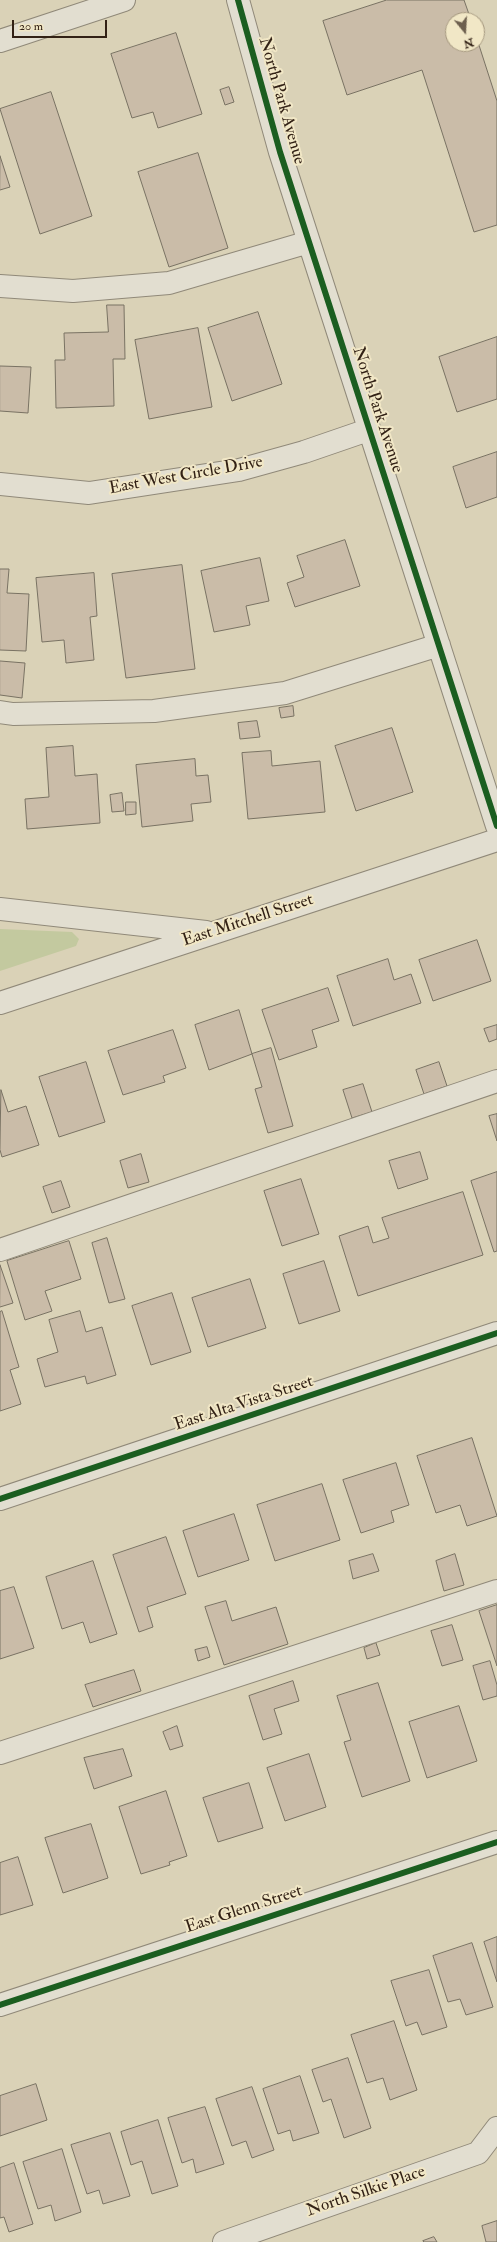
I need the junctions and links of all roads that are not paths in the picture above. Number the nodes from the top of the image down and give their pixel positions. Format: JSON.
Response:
{"nodes":[{"id":1,"x":124,"y":0,"type":"edge"},
{"id":2,"x":238,"y":0,"type":"edge"},
{"id":3,"x":0,"y":41,"type":"edge"},
{"id":4,"x":309,"y":242,"type":"junction"},
{"id":5,"x":0,"y":286,"type":"edge"},
{"id":6,"x":368,"y":430,"type":"junction"},
{"id":7,"x":0,"y":484,"type":"edge"},
{"id":8,"x":440,"y":645,"type":"junction"},
{"id":9,"x":0,"y":712,"type":"edge"},
{"id":10,"x":497,"y":826,"type":"edge"},
{"id":11,"x":497,"y":840,"type":"edge"},
{"id":12,"x":0,"y":909,"type":"edge"},
{"id":13,"x":212,"y":933,"type":"junction"},
{"id":14,"x":0,"y":1003,"type":"edge"},
{"id":15,"x":497,"y":1081,"type":"edge"},
{"id":16,"x":0,"y":1250,"type":"edge"},
{"id":17,"x":497,"y":1333,"type":"edge"},
{"id":18,"x":0,"y":1498,"type":"edge"},
{"id":19,"x":497,"y":1591,"type":"edge"},
{"id":20,"x":0,"y":1753,"type":"edge"},
{"id":21,"x":497,"y":1842,"type":"edge"},
{"id":22,"x":0,"y":2005,"type":"edge"},
{"id":23,"x":497,"y":2128,"type":"edge"},
{"id":24,"x":224,"y":2242,"type":"edge"}],
"edges":[{"from":1,"to":3,"type":"street"},
{"from":2,"to":4,"type":"street","name":"North Park Avenue"},
{"from":4,"to":5,"type":"street"},
{"from":4,"to":6,"type":"street","name":"North Park Avenue"},
{"from":6,"to":7,"type":"street","name":"East West Circle Drive"},
{"from":6,"to":8,"type":"street","name":"North Park Avenue"},
{"from":8,"to":9,"type":"street"},
{"from":8,"to":10,"type":"street","name":"North Park Avenue"},
{"from":11,"to":13,"type":"street","name":"East Mitchell Street"},
{"from":12,"to":13,"type":"street"},
{"from":13,"to":14,"type":"street","name":"East Mitchell Street"},
{"from":15,"to":16,"type":"street"},
{"from":17,"to":18,"type":"street","name":"East Alta Vista Street"},
{"from":19,"to":20,"type":"street"},
{"from":21,"to":22,"type":"street","name":"East Glenn Street"},
{"from":23,"to":24,"type":"street","name":"North Silkie Place"}]}
